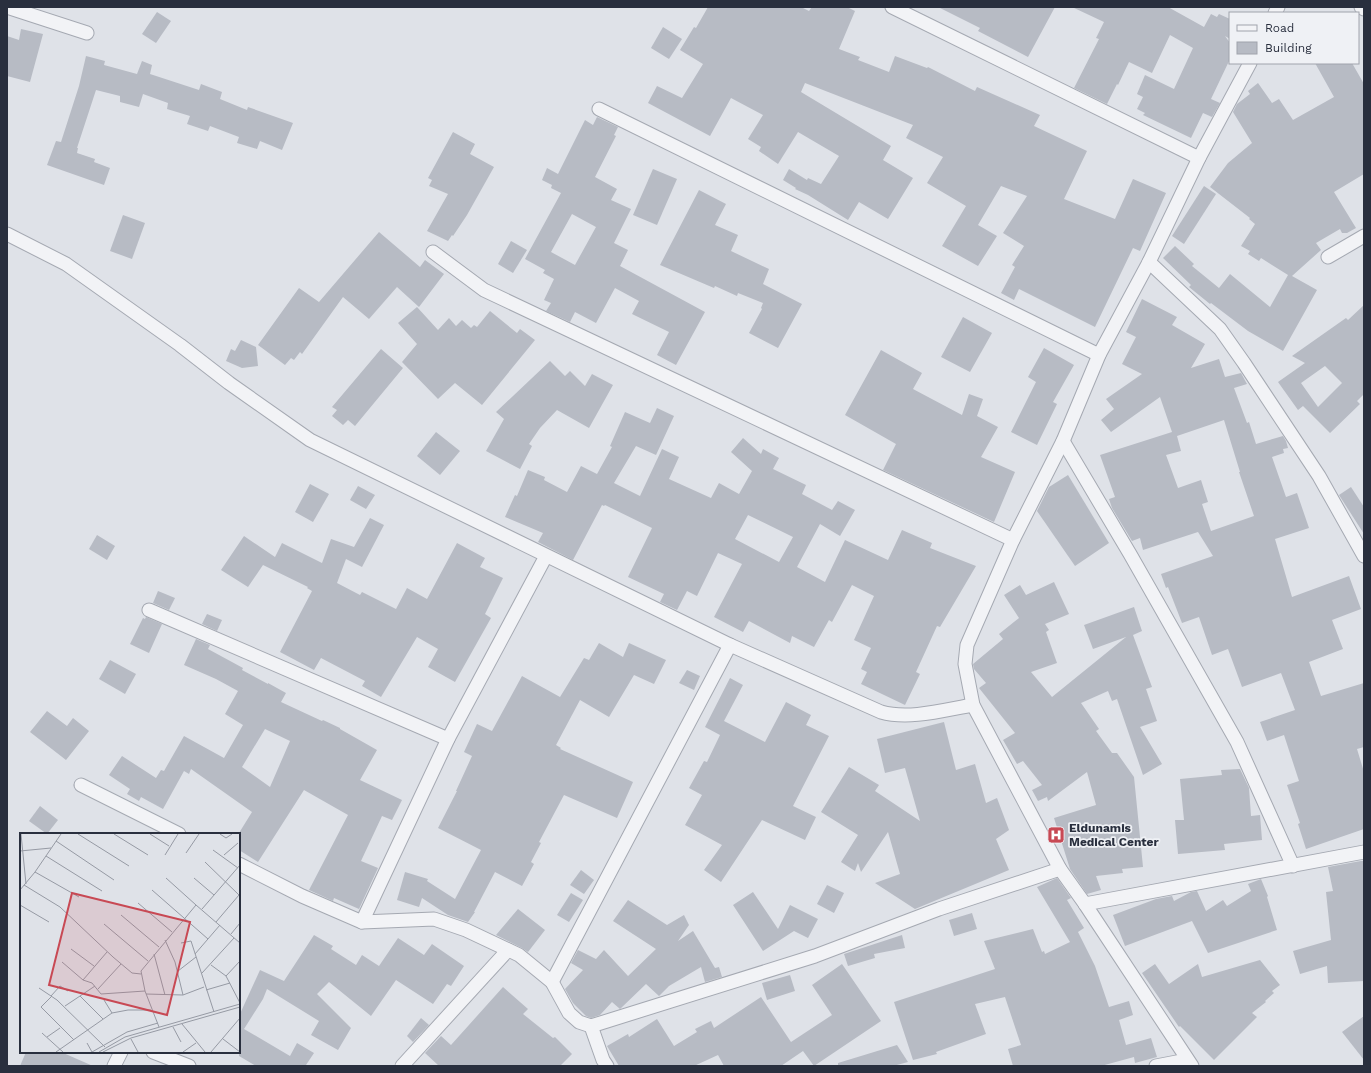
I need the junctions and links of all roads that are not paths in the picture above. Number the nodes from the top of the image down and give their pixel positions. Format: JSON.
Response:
{"nodes":[{"id":1,"x":7,"y":7,"type":"edge"},
{"id":2,"x":892,"y":7,"type":"edge"},
{"id":3,"x":1361,"y":7,"type":"edge"},
{"id":4,"x":1364,"y":9,"type":"edge"},
{"id":5,"x":86,"y":33,"type":"dead end"},
{"id":6,"x":1249,"y":64,"type":"edge"},
{"id":7,"x":599,"y":108,"type":"dead end"},
{"id":8,"x":1198,"y":158,"type":"junction"},
{"id":9,"x":7,"y":234,"type":"edge"},
{"id":10,"x":1364,"y":236,"type":"edge"},
{"id":11,"x":432,"y":252,"type":"dead end"},
{"id":12,"x":1328,"y":257,"type":"dead end"},
{"id":13,"x":1150,"y":262,"type":"junction"},
{"id":14,"x":1099,"y":355,"type":"junction"},
{"id":15,"x":1063,"y":441,"type":"junction"},
{"id":16,"x":1013,"y":540,"type":"junction"},
{"id":17,"x":546,"y":556,"type":"junction"},
{"id":18,"x":1364,"y":556,"type":"edge"},
{"id":19,"x":149,"y":610,"type":"dead end"},
{"id":20,"x":730,"y":645,"type":"junction"},
{"id":21,"x":972,"y":705,"type":"junction"},
{"id":22,"x":448,"y":738,"type":"junction"},
{"id":23,"x":81,"y":785,"type":"dead end"},
{"id":24,"x":177,"y":833,"type":"edge"},
{"id":25,"x":1364,"y":852,"type":"edge"},
{"id":26,"x":240,"y":865,"type":"edge"},
{"id":27,"x":1293,"y":866,"type":"junction"},
{"id":28,"x":1060,"y":869,"type":"junction"},
{"id":29,"x":1085,"y":904,"type":"junction"},
{"id":30,"x":362,"y":922,"type":"junction"},
{"id":31,"x":508,"y":950,"type":"junction"},
{"id":32,"x":552,"y":982,"type":"junction"},
{"id":33,"x":591,"y":1026,"type":"junction"},
{"id":34,"x":120,"y":1053,"type":"edge"},
{"id":35,"x":156,"y":1053,"type":"edge"},
{"id":36,"x":1189,"y":1063,"type":"edge"},
{"id":37,"x":114,"y":1066,"type":"edge"},
{"id":38,"x":189,"y":1066,"type":"edge"},
{"id":39,"x":402,"y":1066,"type":"edge"},
{"id":40,"x":607,"y":1066,"type":"edge"},
{"id":41,"x":1156,"y":1066,"type":"edge"}],
"edges":[{"from":1,"to":5,"type":"street"},
{"from":2,"to":8,"type":"street"},
{"from":3,"to":4,"type":"street"},
{"from":6,"to":8,"type":"street"},
{"from":7,"to":14,"type":"street"},
{"from":8,"to":13,"type":"street"},
{"from":9,"to":17,"type":"street"},
{"from":10,"to":12,"type":"street"},
{"from":11,"to":16,"type":"street"},
{"from":13,"to":14,"type":"street"},
{"from":13,"to":18,"type":"street"},
{"from":14,"to":15,"type":"street"},
{"from":15,"to":16,"type":"street"},
{"from":15,"to":27,"type":"street"},
{"from":16,"to":21,"type":"street"},
{"from":17,"to":20,"type":"street"},
{"from":17,"to":22,"type":"street"},
{"from":19,"to":22,"type":"street"},
{"from":20,"to":21,"type":"street"},
{"from":20,"to":32,"type":"street"},
{"from":21,"to":28,"type":"street"},
{"from":22,"to":30,"type":"street"},
{"from":23,"to":24,"type":"street"},
{"from":25,"to":27,"type":"street"},
{"from":26,"to":30,"type":"street"},
{"from":27,"to":29,"type":"street"},
{"from":28,"to":29,"type":"street"},
{"from":28,"to":33,"type":"street"},
{"from":29,"to":36,"type":"street"},
{"from":30,"to":31,"type":"street"},
{"from":31,"to":32,"type":"street"},
{"from":31,"to":39,"type":"street"},
{"from":32,"to":33,"type":"street"},
{"from":33,"to":40,"type":"street"},
{"from":34,"to":37,"type":"street"},
{"from":35,"to":38,"type":"street"},
{"from":36,"to":41,"type":"street"}]}
